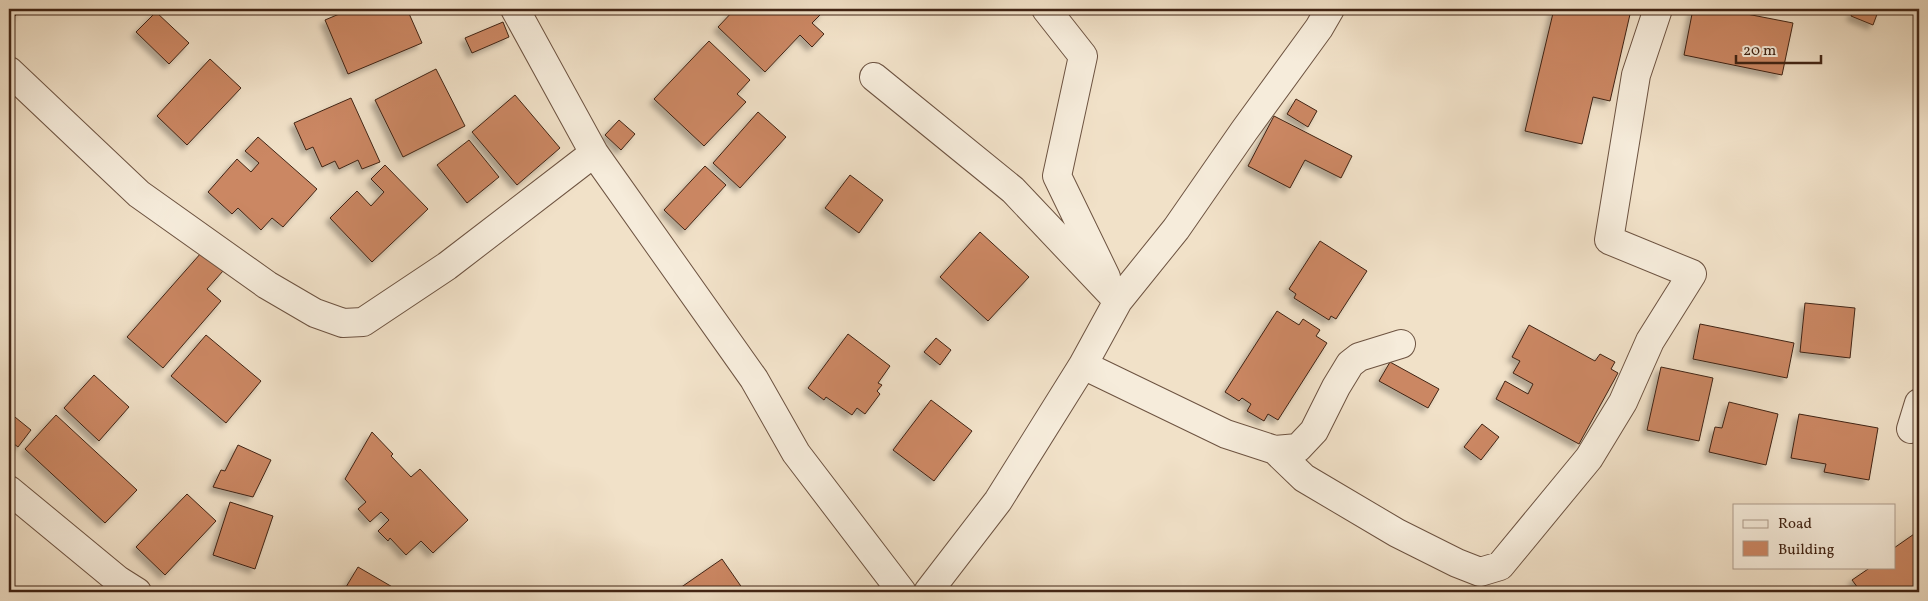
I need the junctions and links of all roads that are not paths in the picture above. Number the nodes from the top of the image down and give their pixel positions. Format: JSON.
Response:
{"nodes":[{"id":1,"x":515,"y":9,"type":"edge"},
{"id":2,"x":1046,"y":9,"type":"edge"},
{"id":3,"x":1330,"y":9,"type":"edge"},
{"id":4,"x":1658,"y":9,"type":"edge"},
{"id":5,"x":9,"y":71,"type":"edge"},
{"id":6,"x":874,"y":78,"type":"dead end"},
{"id":7,"x":594,"y":153,"type":"junction"},
{"id":8,"x":1118,"y":301,"type":"junction"},
{"id":9,"x":1401,"y":344,"type":"dead end"},
{"id":10,"x":1083,"y":365,"type":"junction"},
{"id":11,"x":1919,"y":403,"type":"edge"},
{"id":12,"x":1911,"y":430,"type":"dead end"},
{"id":13,"x":1275,"y":450,"type":"junction"},
{"id":14,"x":9,"y":490,"type":"edge"},
{"id":15,"x":137,"y":592,"type":"edge"},
{"id":16,"x":902,"y":592,"type":"edge"},
{"id":17,"x":928,"y":592,"type":"edge"}],
"edges":[{"from":1,"to":7,"type":"street"},
{"from":2,"to":8,"type":"street"},
{"from":3,"to":8,"type":"street"},
{"from":4,"to":13,"type":"street"},
{"from":5,"to":7,"type":"street"},
{"from":6,"to":8,"type":"street"},
{"from":7,"to":16,"type":"street"},
{"from":8,"to":10,"type":"street"},
{"from":9,"to":13,"type":"street"},
{"from":10,"to":13,"type":"street"},
{"from":10,"to":17,"type":"street"},
{"from":11,"to":12,"type":"street"},
{"from":14,"to":15,"type":"street"}]}
